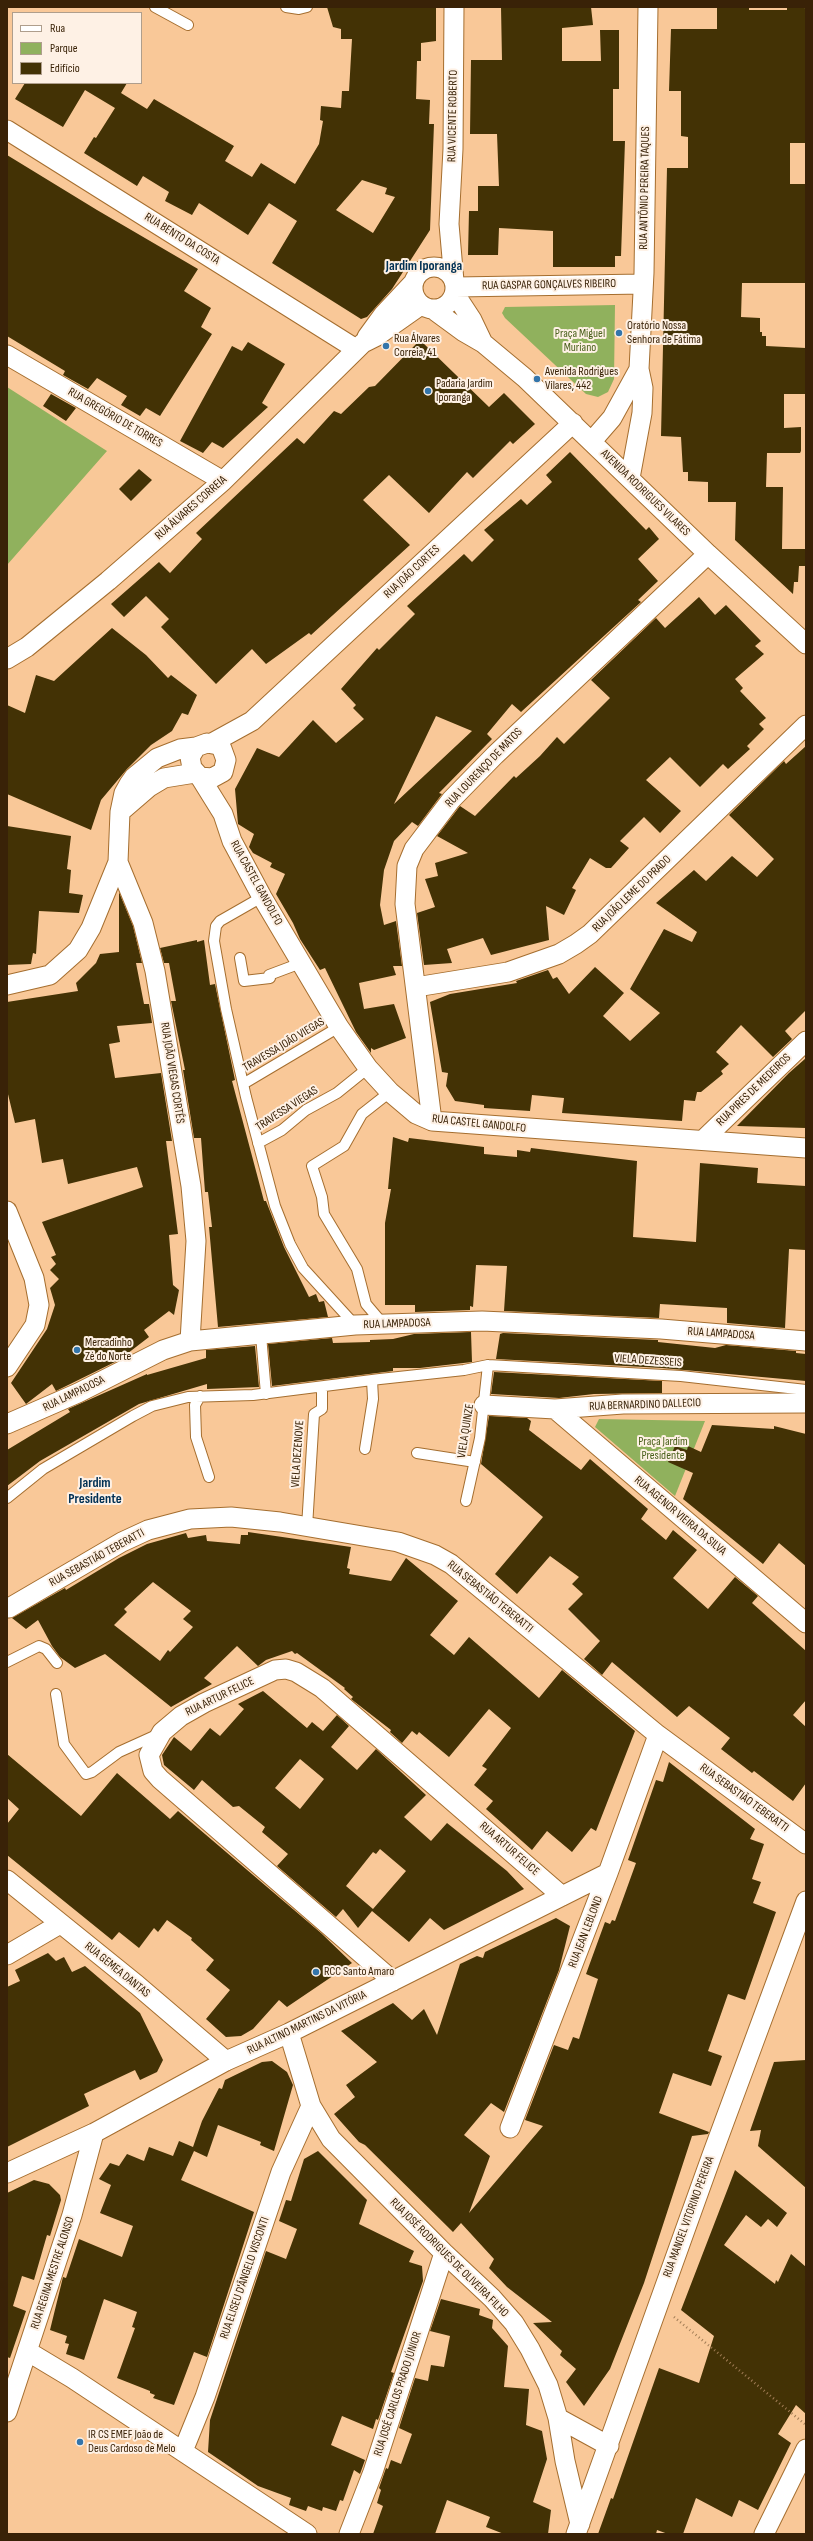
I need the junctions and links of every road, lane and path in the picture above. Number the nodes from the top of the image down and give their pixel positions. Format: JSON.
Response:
{"nodes":[{"id":1,"x":155,"y":7,"type":"edge"},
{"id":2,"x":286,"y":7,"type":"edge"},
{"id":3,"x":307,"y":7,"type":"edge"},
{"id":4,"x":454,"y":7,"type":"edge"},
{"id":5,"x":648,"y":7,"type":"edge"},
{"id":6,"x":188,"y":26,"type":"dead end"},
{"id":7,"x":7,"y":130,"type":"edge"},
{"id":8,"x":448,"y":224,"type":"junction"},
{"id":9,"x":430,"y":267,"type":"junction"},
{"id":10,"x":413,"y":283,"type":"junction"},
{"id":11,"x":643,"y":284,"type":"junction"},
{"id":12,"x":455,"y":287,"type":"junction"},
{"id":13,"x":428,"y":308,"type":"junction"},
{"id":14,"x":482,"y":343,"type":"junction"},
{"id":15,"x":359,"y":346,"type":"junction"},
{"id":16,"x":7,"y":355,"type":"edge"},
{"id":17,"x":639,"y":369,"type":"junction"},
{"id":18,"x":572,"y":423,"type":"junction"},
{"id":19,"x":592,"y":441,"type":"junction"},
{"id":20,"x":630,"y":478,"type":"junction"},
{"id":21,"x":223,"y":481,"type":"junction"},
{"id":22,"x":708,"y":554,"type":"junction"},
{"id":23,"x":806,"y":644,"type":"edge"},
{"id":24,"x":7,"y":660,"type":"edge"},
{"id":25,"x":252,"y":721,"type":"junction"},
{"id":26,"x":806,"y":725,"type":"edge"},
{"id":27,"x":204,"y":745,"type":"junction"},
{"id":28,"x":224,"y":766,"type":"junction"},
{"id":29,"x":198,"y":775,"type":"junction"},
{"id":30,"x":120,"y":812,"type":"junction"},
{"id":31,"x":223,"y":814,"type":"junction"},
{"id":32,"x":118,"y":862,"type":"junction"},
{"id":33,"x":262,"y":897,"type":"junction"},
{"id":34,"x":240,"y":958,"type":"dead end"},
{"id":35,"x":301,"y":963,"type":"junction"},
{"id":36,"x":7,"y":984,"type":"edge"},
{"id":37,"x":416,"y":987,"type":"junction"},
{"id":38,"x":339,"y":1027,"type":"junction"},
{"id":39,"x":806,"y":1041,"type":"edge"},
{"id":40,"x":368,"y":1068,"type":"junction"},
{"id":41,"x":243,"y":1084,"type":"junction"},
{"id":42,"x":390,"y":1092,"type":"junction"},
{"id":43,"x":432,"y":1121,"type":"junction"},
{"id":44,"x":702,"y":1140,"type":"junction"},
{"id":45,"x":258,"y":1143,"type":"junction"},
{"id":46,"x":806,"y":1148,"type":"edge"},
{"id":47,"x":7,"y":1211,"type":"edge"},
{"id":48,"x":355,"y":1325,"type":"junction"},
{"id":49,"x":383,"y":1325,"type":"junction"},
{"id":50,"x":261,"y":1335,"type":"junction"},
{"id":51,"x":190,"y":1341,"type":"junction"},
{"id":52,"x":806,"y":1341,"type":"edge"},
{"id":53,"x":488,"y":1365,"type":"junction"},
{"id":54,"x":7,"y":1367,"type":"edge"},
{"id":55,"x":372,"y":1380,"type":"junction"},
{"id":56,"x":322,"y":1387,"type":"junction"},
{"id":57,"x":806,"y":1390,"type":"edge"},
{"id":58,"x":266,"y":1394,"type":"junction"},
{"id":59,"x":200,"y":1396,"type":"junction"},
{"id":60,"x":806,"y":1404,"type":"edge"},
{"id":61,"x":484,"y":1405,"type":"junction"},
{"id":62,"x":555,"y":1409,"type":"junction"},
{"id":63,"x":7,"y":1424,"type":"edge"},
{"id":64,"x":365,"y":1449,"type":"dead end"},
{"id":65,"x":417,"y":1453,"type":"dead end"},
{"id":66,"x":475,"y":1462,"type":"junction"},
{"id":67,"x":209,"y":1477,"type":"dead end"},
{"id":68,"x":7,"y":1498,"type":"edge"},
{"id":69,"x":466,"y":1501,"type":"dead end"},
{"id":70,"x":307,"y":1527,"type":"junction"},
{"id":71,"x":9,"y":1608,"type":"dead end"},
{"id":72,"x":806,"y":1623,"type":"edge"},
{"id":73,"x":7,"y":1662,"type":"edge"},
{"id":74,"x":57,"y":1663,"type":"dead end"},
{"id":75,"x":56,"y":1694,"type":"dead end"},
{"id":76,"x":162,"y":1732,"type":"junction"},
{"id":77,"x":658,"y":1735,"type":"junction"},
{"id":78,"x":806,"y":1844,"type":"edge"},
{"id":79,"x":608,"y":1873,"type":"junction"},
{"id":80,"x":7,"y":1880,"type":"edge"},
{"id":81,"x":562,"y":1896,"type":"junction"},
{"id":82,"x":806,"y":1902,"type":"edge"},
{"id":83,"x":60,"y":1924,"type":"junction"},
{"id":84,"x":7,"y":1955,"type":"edge"},
{"id":85,"x":393,"y":1980,"type":"junction"},
{"id":86,"x":289,"y":2033,"type":"junction"},
{"id":87,"x":226,"y":2061,"type":"junction"},
{"id":88,"x":311,"y":2106,"type":"junction"},
{"id":89,"x":510,"y":2128,"type":"dead end"},
{"id":90,"x":94,"y":2133,"type":"junction"},
{"id":91,"x":7,"y":2173,"type":"edge"},
{"id":92,"x":444,"y":2254,"type":"junction"},
{"id":93,"x":658,"y":2304,"type":"junction"},
{"id":94,"x":27,"y":2351,"type":"junction"},
{"id":95,"x":7,"y":2412,"type":"edge"},
{"id":96,"x":558,"y":2418,"type":"junction"},
{"id":97,"x":806,"y":2425,"type":"edge"},
{"id":98,"x":608,"y":2446,"type":"junction"},
{"id":99,"x":806,"y":2449,"type":"edge"},
{"id":100,"x":183,"y":2451,"type":"junction"},
{"id":101,"x":578,"y":2529,"type":"edge"},
{"id":102,"x":307,"y":2534,"type":"edge"},
{"id":103,"x":349,"y":2534,"type":"edge"},
{"id":104,"x":764,"y":2534,"type":"edge"}],
"edges":[{"from":1,"to":6,"type":"lane"},
{"from":2,"to":3,"type":"lane"},
{"from":4,"to":8,"type":"street","name":"RUA VICENTE ROBERTO"},
{"from":5,"to":11,"type":"street","name":"RUA ANTÔNIO PEREIRA TAQUES"},
{"from":7,"to":15,"type":"street","name":"RUA BENTO DA COSTA"},
{"from":8,"to":9,"type":"street","name":"RUA VICENTE ROBERTO"},
{"from":8,"to":12,"type":"street","name":"RUA VICENTE ROBERTO"},
{"from":9,"to":10,"type":"street","name":"RUA VICENTE ROBERTO"},
{"from":9,"to":12,"type":"street"},
{"from":10,"to":13,"type":"street"},
{"from":10,"to":15,"type":"street","name":"RUA ÁLVARES CORREIA"},
{"from":11,"to":12,"type":"street","name":"RUA GASPAR GONÇALVES RIBEIRO"},
{"from":11,"to":17,"type":"street","name":"RUA ANTÔNIO PEREIRA TAQUES"},
{"from":12,"to":13,"type":"street"},
{"from":12,"to":14,"type":"street","name":"AVENIDA RODRIGUES VILARES"},
{"from":13,"to":14,"type":"street","name":"AVENIDA RODRIGUES VILARES"},
{"from":13,"to":15,"type":"street","name":"RUA ÁLVARES CORREIA"},
{"from":14,"to":18,"type":"street","name":"AVENIDA RODRIGUES VILARES"},
{"from":15,"to":21,"type":"street","name":"RUA ÁLVARES CORREIA"},
{"from":16,"to":21,"type":"street","name":"RUA GREGÓRIO DE TORRES"},
{"from":17,"to":19,"type":"street","name":"RUA ANTÔNIO PEREIRA TAQUES"},
{"from":17,"to":20,"type":"street","name":"RUA ANTÔNIO PEREIRA TAQUES"},
{"from":18,"to":19,"type":"street","name":"AVENIDA RODRIGUES VILARES"},
{"from":18,"to":25,"type":"street","name":"RUA JOÃO CORTES"},
{"from":19,"to":20,"type":"street","name":"AVENIDA RODRIGUES VILARES"},
{"from":20,"to":22,"type":"street","name":"AVENIDA RODRIGUES VILARES"},
{"from":21,"to":24,"type":"street","name":"RUA ÁLVARES CORREIA"},
{"from":22,"to":23,"type":"street","name":"AVENIDA RODRIGUES VILARES"},
{"from":22,"to":37,"type":"street","name":"RUA LOURENÇO DE MATOS"},
{"from":25,"to":27,"type":"street","name":"RUA JOÃO VIEGAS CORTÊS"},
{"from":25,"to":28,"type":"street"},
{"from":26,"to":37,"type":"street","name":"RUA JOÃO LEME DO PRADO"},
{"from":27,"to":28,"type":"street"},
{"from":27,"to":29,"type":"street"},
{"from":27,"to":30,"type":"street","name":"RUA JOÃO VIEGAS CORTÊS"},
{"from":28,"to":29,"type":"street"},
{"from":28,"to":31,"type":"street","name":"RUA CASTEL GANDOLFO"},
{"from":29,"to":30,"type":"street"},
{"from":29,"to":31,"type":"street","name":"RUA CASTEL GANDOLFO"},
{"from":30,"to":32,"type":"street","name":"RUA JOÃO VIEGAS CORTÊS"},
{"from":31,"to":33,"type":"street","name":"RUA CASTEL GANDOLFO"},
{"from":32,"to":36,"type":"street"},
{"from":32,"to":51,"type":"street","name":"RUA JOÃO VIEGAS CORTÊS"},
{"from":33,"to":35,"type":"street","name":"RUA CASTEL GANDOLFO"},
{"from":33,"to":41,"type":"lane"},
{"from":34,"to":35,"type":"lane"},
{"from":35,"to":38,"type":"street","name":"RUA CASTEL GANDOLFO"},
{"from":37,"to":43,"type":"street","name":"RUA LOURENÇO DE MATOS"},
{"from":38,"to":40,"type":"street","name":"RUA CASTEL GANDOLFO"},
{"from":38,"to":41,"type":"lane","name":"TRAVESSA JOÃO VIEGAS"},
{"from":39,"to":44,"type":"street","name":"RUA PIRES DE MEDEIROS"},
{"from":40,"to":42,"type":"street","name":"RUA CASTEL GANDOLFO"},
{"from":40,"to":45,"type":"lane","name":"TRAVESSA VIEGAS"},
{"from":41,"to":45,"type":"lane"},
{"from":42,"to":43,"type":"street","name":"RUA CASTEL GANDOLFO"},
{"from":42,"to":49,"type":"lane"},
{"from":43,"to":44,"type":"street","name":"RUA CASTEL GANDOLFO"},
{"from":44,"to":46,"type":"street","name":"RUA CASTEL GANDOLFO"},
{"from":45,"to":48,"type":"lane"},
{"from":47,"to":54,"type":"street"},
{"from":48,"to":49,"type":"street","name":"RUA LAMPADOSA"},
{"from":48,"to":50,"type":"street","name":"RUA LAMPADOSA"},
{"from":49,"to":52,"type":"street","name":"RUA LAMPADOSA"},
{"from":50,"to":51,"type":"street","name":"RUA LAMPADOSA"},
{"from":50,"to":58,"type":"lane"},
{"from":51,"to":63,"type":"street","name":"RUA LAMPADOSA"},
{"from":53,"to":55,"type":"lane","name":"VIELA DEZESSEIS"},
{"from":53,"to":57,"type":"lane","name":"VIELA DEZESSEIS"},
{"from":53,"to":61,"type":"lane","name":"VIELA QUINZE"},
{"from":55,"to":56,"type":"lane","name":"VIELA DEZESSEIS"},
{"from":55,"to":64,"type":"lane"},
{"from":56,"to":58,"type":"lane","name":"VIELA DEZESSEIS"},
{"from":56,"to":70,"type":"lane","name":"VIELA DEZENOVE"},
{"from":58,"to":59,"type":"lane","name":"VIELA DEZESSEIS"},
{"from":59,"to":67,"type":"lane"},
{"from":59,"to":68,"type":"lane","name":"VIELA DEZESSEIS"},
{"from":60,"to":62,"type":"street","name":"RUA BERNARDINO DALLECIO"},
{"from":61,"to":62,"type":"street","name":"RUA BERNARDINO DALLECIO"},
{"from":61,"to":66,"type":"lane","name":"VIELA QUINZE"},
{"from":62,"to":72,"type":"street","name":"RUA AGENOR VIEIRA DA SILVA"},
{"from":65,"to":66,"type":"lane"},
{"from":66,"to":69,"type":"lane","name":"VIELA QUINZE"},
{"from":70,"to":71,"type":"street","name":"RUA SEBASTIÃO TEBERATTI"},
{"from":70,"to":77,"type":"street","name":"RUA SEBASTIÃO TEBERATTI"},
{"from":73,"to":74,"type":"lane"},
{"from":75,"to":76,"type":"lane"},
{"from":76,"to":81,"type":"street","name":"RUA ARTUR FELICE"},
{"from":76,"to":85,"type":"street","name":"RUA ARTUR FELICE"},
{"from":77,"to":78,"type":"street","name":"RUA SEBASTIÃO TEBERATTI"},
{"from":77,"to":79,"type":"street","name":"RUA JEAN LEBLOND"},
{"from":79,"to":81,"type":"street","name":"RUA ALTINO MARTINS DA VITÓRIA"},
{"from":79,"to":89,"type":"street","name":"RUA JEAN LEBLOND"},
{"from":80,"to":83,"type":"street","name":"RUA GEMEA DANTAS"},
{"from":81,"to":85,"type":"street","name":"RUA ALTINO MARTINS DA VITÓRIA"},
{"from":82,"to":93,"type":"street","name":"RUA MANOEL VITORINO PEREIRA"},
{"from":83,"to":84,"type":"street"},
{"from":83,"to":87,"type":"street","name":"RUA GEMEA DANTAS"},
{"from":85,"to":86,"type":"street","name":"RUA ALTINO MARTINS DA VITÓRIA"},
{"from":86,"to":87,"type":"street","name":"RUA ALTINO MARTINS DA VITÓRIA"},
{"from":86,"to":88,"type":"street","name":"RUA JOSÉ RODRIGUES DE OLIVEIRA FILHO"},
{"from":87,"to":90,"type":"street","name":"RUA ALTINO MARTINS DA VITÓRIA"},
{"from":88,"to":92,"type":"street","name":"RUA JOSÉ RODRIGUES DE OLIVEIRA FILHO"},
{"from":88,"to":100,"type":"street","name":"RUA ELISEU D'ÂNGELO VISCONTI"},
{"from":90,"to":91,"type":"street","name":"RUA ALTINO MARTINS DA VITÓRIA"},
{"from":90,"to":94,"type":"street","name":"RUA REGINA MESTRE ALONSO"},
{"from":92,"to":96,"type":"street","name":"RUA JOSÉ RODRIGUES DE OLIVEIRA FILHO"},
{"from":92,"to":103,"type":"street","name":"RUA JOSÉ CARLOS PRADO JÚNIOR"},
{"from":93,"to":97,"type":"path"},
{"from":93,"to":98,"type":"street","name":"RUA MANOEL VITORINO PEREIRA"},
{"from":94,"to":95,"type":"street","name":"RUA REGINA MESTRE ALONSO"},
{"from":94,"to":100,"type":"street"},
{"from":96,"to":98,"type":"street"},
{"from":96,"to":101,"type":"street","name":"RUA JOSÉ RODRIGUES DE OLIVEIRA FILHO"},
{"from":98,"to":101,"type":"street","name":"RUA MANOEL VITORINO PEREIRA"},
{"from":99,"to":104,"type":"street"},
{"from":100,"to":102,"type":"street"}]}
